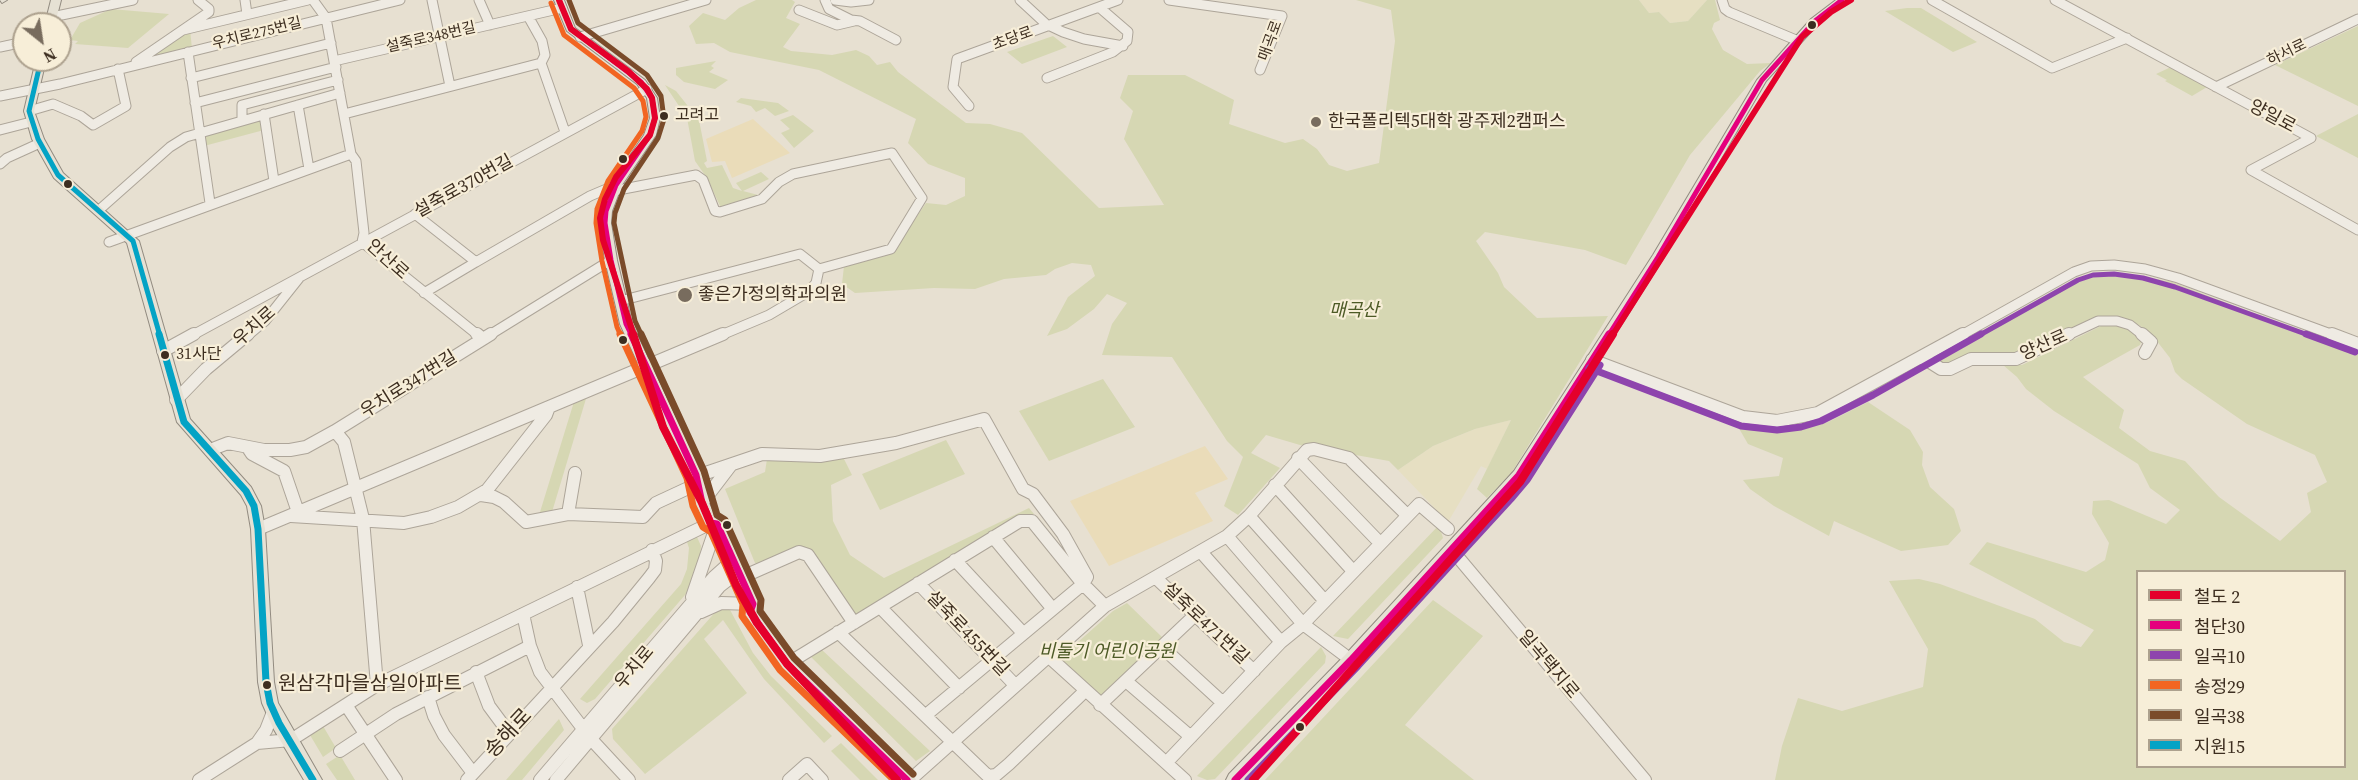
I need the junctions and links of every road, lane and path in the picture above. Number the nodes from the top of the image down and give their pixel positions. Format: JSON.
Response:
{"nodes":[{"id":1,"x":133,"y":0,"type":"edge"},
{"id":2,"x":198,"y":0,"type":"edge"},
{"id":3,"x":245,"y":0,"type":"edge"},
{"id":4,"x":310,"y":0,"type":"edge"},
{"id":5,"x":400,"y":0,"type":"edge"},
{"id":6,"x":432,"y":0,"type":"edge"},
{"id":7,"x":478,"y":0,"type":"edge"},
{"id":8,"x":706,"y":0,"type":"edge"},
{"id":9,"x":826,"y":0,"type":"edge"},
{"id":10,"x":835,"y":0,"type":"edge"},
{"id":11,"x":869,"y":0,"type":"edge"},
{"id":12,"x":1020,"y":0,"type":"edge"},
{"id":13,"x":1118,"y":0,"type":"edge"},
{"id":14,"x":1169,"y":0,"type":"edge"},
{"id":15,"x":1722,"y":0,"type":"edge"},
{"id":16,"x":1842,"y":0,"type":"edge"},
{"id":17,"x":1932,"y":0,"type":"edge"},
{"id":18,"x":2055,"y":0,"type":"edge"},
{"id":19,"x":560,"y":4,"type":"edge"},
{"id":20,"x":1099,"y":7,"type":"junction"},
{"id":21,"x":799,"y":10,"type":"dead end"},
{"id":22,"x":248,"y":14,"type":"junction"},
{"id":23,"x":72,"y":16,"type":"edge"},
{"id":24,"x":528,"y":16,"type":"junction"},
{"id":25,"x":327,"y":18,"type":"junction"},
{"id":26,"x":2358,"y":19,"type":"edge"},
{"id":27,"x":854,"y":21,"type":"junction"},
{"id":28,"x":490,"y":25,"type":"junction"},
{"id":29,"x":1049,"y":26,"type":"junction"},
{"id":30,"x":183,"y":30,"type":"junction"},
{"id":31,"x":439,"y":36,"type":"junction"},
{"id":32,"x":580,"y":37,"type":"junction"},
{"id":33,"x":2127,"y":39,"type":"junction"},
{"id":34,"x":896,"y":40,"type":"dead end"},
{"id":35,"x":1796,"y":40,"type":"junction"},
{"id":36,"x":331,"y":44,"type":"junction"},
{"id":37,"x":1123,"y":45,"type":"junction"},
{"id":38,"x":188,"y":52,"type":"junction"},
{"id":39,"x":541,"y":63,"type":"junction"},
{"id":40,"x":335,"y":64,"type":"junction"},
{"id":41,"x":131,"y":66,"type":"junction"},
{"id":42,"x":118,"y":69,"type":"junction"},
{"id":43,"x":1260,"y":70,"type":"dead end"},
{"id":44,"x":38,"y":72,"type":"edge"},
{"id":45,"x":191,"y":78,"type":"junction"},
{"id":46,"x":1047,"y":78,"type":"dead end"},
{"id":47,"x":338,"y":80,"type":"junction"},
{"id":48,"x":450,"y":86,"type":"junction"},
{"id":49,"x":2216,"y":87,"type":"junction"},
{"id":50,"x":33,"y":89,"type":"junction"},
{"id":51,"x":647,"y":89,"type":"junction"},
{"id":52,"x":340,"y":93,"type":"junction"},
{"id":53,"x":0,"y":96,"type":"edge"},
{"id":54,"x":195,"y":103,"type":"junction"},
{"id":55,"x":298,"y":105,"type":"junction"},
{"id":56,"x":969,"y":106,"type":"dead end"},
{"id":57,"x":264,"y":114,"type":"junction"},
{"id":58,"x":344,"y":114,"type":"junction"},
{"id":59,"x":30,"y":116,"type":"junction"},
{"id":60,"x":242,"y":120,"type":"junction"},
{"id":61,"x":0,"y":130,"type":"edge"},
{"id":62,"x":198,"y":132,"type":"junction"},
{"id":63,"x":565,"y":132,"type":"junction"},
{"id":64,"x":40,"y":143,"type":"junction"},
{"id":65,"x":351,"y":154,"type":"junction"},
{"id":66,"x":0,"y":164,"type":"edge"},
{"id":67,"x":309,"y":169,"type":"junction"},
{"id":68,"x":274,"y":181,"type":"junction"},
{"id":69,"x":615,"y":188,"type":"junction"},
{"id":70,"x":210,"y":203,"type":"junction"},
{"id":71,"x":99,"y":210,"type":"junction"},
{"id":72,"x":414,"y":214,"type":"junction"},
{"id":73,"x":2358,"y":230,"type":"edge"},
{"id":74,"x":127,"y":234,"type":"junction"},
{"id":75,"x":110,"y":242,"type":"dead end"},
{"id":76,"x":362,"y":242,"type":"junction"},
{"id":77,"x":611,"y":260,"type":"junction"},
{"id":78,"x":476,"y":262,"type":"junction"},
{"id":79,"x":819,"y":268,"type":"junction"},
{"id":80,"x":302,"y":274,"type":"junction"},
{"id":81,"x":424,"y":293,"type":"junction"},
{"id":82,"x":620,"y":301,"type":"junction"},
{"id":83,"x":483,"y":339,"type":"junction"},
{"id":84,"x":2358,"y":344,"type":"edge"},
{"id":85,"x":163,"y":351,"type":"junction"},
{"id":86,"x":2145,"y":353,"type":"dead end"},
{"id":87,"x":1922,"y":357,"type":"junction"},
{"id":88,"x":1592,"y":360,"type":"junction"},
{"id":89,"x":645,"y":366,"type":"junction"},
{"id":90,"x":176,"y":400,"type":"junction"},
{"id":91,"x":549,"y":407,"type":"junction"},
{"id":92,"x":335,"y":431,"type":"junction"},
{"id":93,"x":247,"y":447,"type":"junction"},
{"id":94,"x":210,"y":450,"type":"junction"},
{"id":95,"x":1298,"y":458,"type":"junction"},
{"id":96,"x":734,"y":462,"type":"junction"},
{"id":97,"x":575,"y":473,"type":"dead end"},
{"id":98,"x":698,"y":480,"type":"junction"},
{"id":99,"x":1275,"y":485,"type":"junction"},
{"id":100,"x":355,"y":488,"type":"junction"},
{"id":101,"x":481,"y":495,"type":"junction"},
{"id":102,"x":702,"y":503,"type":"junction"},
{"id":103,"x":293,"y":514,"type":"junction"},
{"id":104,"x":568,"y":514,"type":"junction"},
{"id":105,"x":1407,"y":515,"type":"junction"},
{"id":106,"x":1249,"y":516,"type":"junction"},
{"id":107,"x":363,"y":519,"type":"junction"},
{"id":108,"x":714,"y":523,"type":"junction"},
{"id":109,"x":258,"y":529,"type":"junction"},
{"id":110,"x":1448,"y":529,"type":"dead end"},
{"id":111,"x":1227,"y":536,"type":"junction"},
{"id":112,"x":993,"y":537,"type":"junction"},
{"id":113,"x":1380,"y":543,"type":"junction"},
{"id":114,"x":652,"y":550,"type":"junction"},
{"id":115,"x":1452,"y":550,"type":"junction"},
{"id":116,"x":1201,"y":552,"type":"junction"},
{"id":117,"x":955,"y":560,"type":"junction"},
{"id":118,"x":737,"y":570,"type":"junction"},
{"id":119,"x":1353,"y":571,"type":"junction"},
{"id":120,"x":1156,"y":578,"type":"junction"},
{"id":121,"x":918,"y":583,"type":"junction"},
{"id":122,"x":1083,"y":584,"type":"junction"},
{"id":123,"x":577,"y":587,"type":"junction"},
{"id":124,"x":1324,"y":600,"type":"junction"},
{"id":125,"x":753,"y":604,"type":"junction"},
{"id":126,"x":1105,"y":606,"type":"junction"},
{"id":127,"x":880,"y":607,"type":"junction"},
{"id":128,"x":1052,"y":608,"type":"junction"},
{"id":129,"x":691,"y":612,"type":"junction"},
{"id":130,"x":523,"y":614,"type":"junction"},
{"id":131,"x":1194,"y":616,"type":"junction"},
{"id":132,"x":854,"y":622,"type":"junction"},
{"id":133,"x":1302,"y":624,"type":"junction"},
{"id":134,"x":838,"y":632,"type":"junction"},
{"id":135,"x":1023,"y":633,"type":"junction"},
{"id":136,"x":1281,"y":642,"type":"junction"},
{"id":137,"x":589,"y":645,"type":"junction"},
{"id":138,"x":530,"y":646,"type":"junction"},
{"id":139,"x":1161,"y":647,"type":"junction"},
{"id":140,"x":1048,"y":656,"type":"junction"},
{"id":141,"x":1351,"y":660,"type":"junction"},
{"id":142,"x":992,"y":661,"type":"junction"},
{"id":143,"x":787,"y":664,"type":"junction"},
{"id":144,"x":1254,"y":671,"type":"junction"},
{"id":145,"x":476,"y":672,"type":"junction"},
{"id":146,"x":1125,"y":681,"type":"junction"},
{"id":147,"x":377,"y":685,"type":"junction"},
{"id":148,"x":1015,"y":685,"type":"junction"},
{"id":149,"x":959,"y":688,"type":"junction"},
{"id":150,"x":551,"y":689,"type":"junction"},
{"id":151,"x":1085,"y":691,"type":"junction"},
{"id":152,"x":428,"y":697,"type":"junction"},
{"id":153,"x":1223,"y":703,"type":"junction"},
{"id":154,"x":346,"y":705,"type":"junction"},
{"id":155,"x":1100,"y":705,"type":"junction"},
{"id":156,"x":273,"y":712,"type":"junction"},
{"id":157,"x":926,"y":715,"type":"junction"},
{"id":158,"x":366,"y":733,"type":"junction"},
{"id":159,"x":509,"y":733,"type":"junction"},
{"id":160,"x":587,"y":734,"type":"junction"},
{"id":161,"x":1191,"y":737,"type":"junction"},
{"id":162,"x":291,"y":740,"type":"junction"},
{"id":163,"x":953,"y":741,"type":"junction"},
{"id":164,"x":257,"y":742,"type":"junction"},
{"id":165,"x":340,"y":751,"type":"dead end"},
{"id":166,"x":1166,"y":763,"type":"junction"},
{"id":167,"x":470,"y":777,"type":"edge"},
{"id":168,"x":627,"y":779,"type":"edge"},
{"id":169,"x":199,"y":780,"type":"edge"},
{"id":170,"x":313,"y":780,"type":"edge"},
{"id":171,"x":396,"y":780,"type":"edge"},
{"id":172,"x":540,"y":780,"type":"edge"},
{"id":173,"x":556,"y":780,"type":"edge"},
{"id":174,"x":789,"y":780,"type":"edge"},
{"id":175,"x":822,"y":780,"type":"edge"},
{"id":176,"x":908,"y":780,"type":"edge"},
{"id":177,"x":1185,"y":780,"type":"edge"},
{"id":178,"x":1235,"y":780,"type":"edge"},
{"id":179,"x":1645,"y":780,"type":"edge"}],
"edges":[{"from":1,"to":23,"type":"street"},
{"from":2,"to":30,"type":"street"},
{"from":3,"to":22,"type":"street"},
{"from":4,"to":22,"type":"street","name":"안산로"},
{"from":4,"to":25,"type":"street","name":"안산로"},
{"from":5,"to":25,"type":"street","name":"우치로275번길"},
{"from":6,"to":31,"type":"street"},
{"from":7,"to":28,"type":"street"},
{"from":8,"to":32,"type":"street"},
{"from":9,"to":27,"type":"street"},
{"from":10,"to":11,"type":"street"},
{"from":12,"to":29,"type":"street"},
{"from":13,"to":20,"type":"street","name":"초당로"},
{"from":14,"to":43,"type":"street","name":"매곡로"},
{"from":15,"to":35,"type":"street"},
{"from":16,"to":35,"type":"main road"},
{"from":17,"to":33,"type":"street"},
{"from":18,"to":33,"type":"street","name":"양일로"},
{"from":19,"to":24,"type":"street","name":"설죽로348번길"},
{"from":19,"to":32,"type":"main road"},
{"from":20,"to":29,"type":"street","name":"초당로"},
{"from":20,"to":37,"type":"street"},
{"from":21,"to":27,"type":"street"},
{"from":22,"to":30,"type":"street","name":"안산로"},
{"from":24,"to":28,"type":"street","name":"설죽로348번길"},
{"from":24,"to":39,"type":"street"},
{"from":25,"to":36,"type":"street","name":"안산로"},
{"from":25,"to":38,"type":"street","name":"우치로275번길"},
{"from":26,"to":49,"type":"street","name":"하서로"},
{"from":27,"to":34,"type":"street"},
{"from":28,"to":31,"type":"street","name":"설죽로348번길"},
{"from":29,"to":37,"type":"street"},
{"from":29,"to":56,"type":"street","name":"초당로"},
{"from":30,"to":41,"type":"street"},
{"from":31,"to":40,"type":"street","name":"설죽로348번길"},
{"from":31,"to":48,"type":"street"},
{"from":32,"to":51,"type":"main road"},
{"from":33,"to":49,"type":"street","name":"양일로"},
{"from":35,"to":88,"type":"main road"},
{"from":36,"to":40,"type":"street","name":"안산로"},
{"from":36,"to":45,"type":"street"},
{"from":37,"to":46,"type":"street"},
{"from":38,"to":41,"type":"street","name":"우치로275번길"},
{"from":38,"to":45,"type":"street","name":"우치로275번길"},
{"from":39,"to":48,"type":"street"},
{"from":39,"to":63,"type":"street"},
{"from":40,"to":47,"type":"street","name":"안산로"},
{"from":40,"to":54,"type":"street"},
{"from":41,"to":42,"type":"street","name":"우치로275번길"},
{"from":42,"to":50,"type":"street","name":"우치로275번길"},
{"from":42,"to":59,"type":"street"},
{"from":44,"to":50,"type":"main road"},
{"from":45,"to":54,"type":"street","name":"우치로275번길"},
{"from":47,"to":52,"type":"street","name":"안산로"},
{"from":47,"to":60,"type":"street"},
{"from":48,"to":58,"type":"street"},
{"from":49,"to":73,"type":"street","name":"양일로"},
{"from":50,"to":53,"type":"street","name":"우치로275번길"},
{"from":50,"to":59,"type":"main road"},
{"from":51,"to":63,"type":"street","name":"설죽로370번길"},
{"from":51,"to":69,"type":"main road"},
{"from":52,"to":55,"type":"street"},
{"from":52,"to":58,"type":"street","name":"안산로"},
{"from":54,"to":62,"type":"street","name":"우치로275번길"},
{"from":55,"to":57,"type":"street"},
{"from":55,"to":67,"type":"street"},
{"from":57,"to":60,"type":"street"},
{"from":57,"to":68,"type":"street"},
{"from":58,"to":65,"type":"street","name":"안산로"},
{"from":59,"to":61,"type":"street"},
{"from":59,"to":64,"type":"main road"},
{"from":60,"to":62,"type":"street"},
{"from":62,"to":70,"type":"street","name":"우치로275번길"},
{"from":62,"to":71,"type":"street"},
{"from":63,"to":72,"type":"street","name":"설죽로370번길"},
{"from":64,"to":66,"type":"street"},
{"from":64,"to":71,"type":"main road"},
{"from":65,"to":67,"type":"street"},
{"from":65,"to":76,"type":"street","name":"안산로"},
{"from":67,"to":68,"type":"street"},
{"from":68,"to":70,"type":"street"},
{"from":69,"to":77,"type":"main road"},
{"from":69,"to":78,"type":"street"},
{"from":69,"to":79,"type":"street"},
{"from":70,"to":74,"type":"street"},
{"from":71,"to":74,"type":"main road"},
{"from":72,"to":76,"type":"street","name":"설죽로370번길"},
{"from":72,"to":78,"type":"street"},
{"from":74,"to":75,"type":"street"},
{"from":74,"to":85,"type":"main road"},
{"from":76,"to":80,"type":"street","name":"설죽로370번길"},
{"from":76,"to":81,"type":"street","name":"안산로"},
{"from":77,"to":82,"type":"main road"},
{"from":77,"to":83,"type":"street","name":"우치로347번길"},
{"from":78,"to":81,"type":"street"},
{"from":79,"to":82,"type":"street"},
{"from":79,"to":89,"type":"street"},
{"from":80,"to":85,"type":"street","name":"설죽로370번길"},
{"from":80,"to":90,"type":"street","name":"우치로"},
{"from":81,"to":83,"type":"street","name":"안산로"},
{"from":82,"to":89,"type":"main road"},
{"from":83,"to":92,"type":"street","name":"우치로347번길"},
{"from":84,"to":87,"type":"street"},
{"from":85,"to":90,"type":"main road"},
{"from":86,"to":87,"type":"street","name":"양산로"},
{"from":87,"to":88,"type":"street"},
{"from":88,"to":115,"type":"main road"},
{"from":89,"to":91,"type":"street"},
{"from":89,"to":98,"type":"main road"},
{"from":90,"to":94,"type":"main road"},
{"from":91,"to":100,"type":"street"},
{"from":91,"to":101,"type":"street"},
{"from":92,"to":93,"type":"street","name":"우치로347번길"},
{"from":92,"to":100,"type":"street"},
{"from":93,"to":94,"type":"street","name":"우치로347번길"},
{"from":93,"to":103,"type":"street"},
{"from":94,"to":109,"type":"main road"},
{"from":95,"to":99,"type":"street","name":"설죽로471번길"},
{"from":95,"to":105,"type":"street"},
{"from":95,"to":113,"type":"street"},
{"from":96,"to":98,"type":"street"},
{"from":96,"to":102,"type":"street"},
{"from":96,"to":122,"type":"street"},
{"from":97,"to":104,"type":"street"},
{"from":98,"to":102,"type":"main road"},
{"from":98,"to":104,"type":"street"},
{"from":99,"to":106,"type":"street","name":"설죽로471번길"},
{"from":99,"to":119,"type":"street"},
{"from":100,"to":103,"type":"street"},
{"from":100,"to":107,"type":"street"},
{"from":101,"to":104,"type":"street"},
{"from":101,"to":107,"type":"street"},
{"from":102,"to":108,"type":"main road"},
{"from":103,"to":107,"type":"street"},
{"from":103,"to":109,"type":"street"},
{"from":105,"to":110,"type":"street","name":"설죽로471번길"},
{"from":105,"to":113,"type":"street","name":"설죽로471번길"},
{"from":106,"to":111,"type":"street","name":"설죽로471번길"},
{"from":106,"to":124,"type":"street"},
{"from":107,"to":147,"type":"street"},
{"from":108,"to":114,"type":"street"},
{"from":108,"to":118,"type":"main road"},
{"from":108,"to":129,"type":"street"},
{"from":109,"to":156,"type":"main road"},
{"from":111,"to":116,"type":"street","name":"설죽로471번길"},
{"from":111,"to":133,"type":"street"},
{"from":112,"to":117,"type":"street","name":"설죽로455번길"},
{"from":112,"to":122,"type":"street","name":"설죽로455번길"},
{"from":112,"to":128,"type":"street"},
{"from":113,"to":119,"type":"street","name":"설죽로471번길"},
{"from":114,"to":123,"type":"street"},
{"from":114,"to":137,"type":"street","name":"송해로"},
{"from":115,"to":141,"type":"main road"},
{"from":115,"to":179,"type":"street","name":"일곡택지로"},
{"from":116,"to":120,"type":"street","name":"설죽로471번길"},
{"from":116,"to":136,"type":"street"},
{"from":117,"to":121,"type":"street","name":"설죽로455번길"},
{"from":117,"to":135,"type":"street"},
{"from":118,"to":125,"type":"main road"},
{"from":118,"to":129,"type":"street","name":"우치로"},
{"from":118,"to":132,"type":"street"},
{"from":119,"to":124,"type":"street","name":"설죽로471번길"},
{"from":120,"to":126,"type":"street","name":"설죽로471번길"},
{"from":120,"to":131,"type":"street","name":"설죽로471번길"},
{"from":121,"to":127,"type":"street","name":"설죽로455번길"},
{"from":121,"to":142,"type":"street","name":"설죽로455번길"},
{"from":122,"to":126,"type":"street"},
{"from":122,"to":128,"type":"street"},
{"from":123,"to":130,"type":"street"},
{"from":123,"to":137,"type":"street"},
{"from":124,"to":133,"type":"street","name":"설죽로471번길"},
{"from":125,"to":129,"type":"street"},
{"from":125,"to":143,"type":"main road"},
{"from":126,"to":140,"type":"street","name":"설죽로471번길"},
{"from":127,"to":132,"type":"street","name":"설죽로455번길"},
{"from":127,"to":149,"type":"street"},
{"from":128,"to":135,"type":"street"},
{"from":129,"to":160,"type":"street","name":"우치로"},
{"from":130,"to":138,"type":"street"},
{"from":130,"to":147,"type":"street"},
{"from":131,"to":139,"type":"street"},
{"from":131,"to":144,"type":"street","name":"설죽로471번길"},
{"from":132,"to":134,"type":"street","name":"설죽로455번길"},
{"from":133,"to":136,"type":"street","name":"설죽로471번길"},
{"from":133,"to":141,"type":"street"},
{"from":134,"to":143,"type":"street","name":"설죽로455번길"},
{"from":134,"to":157,"type":"street"},
{"from":135,"to":142,"type":"street"},
{"from":136,"to":144,"type":"street","name":"설죽로471번길"},
{"from":137,"to":150,"type":"street","name":"송해로"},
{"from":138,"to":145,"type":"street"},
{"from":138,"to":150,"type":"street"},
{"from":139,"to":146,"type":"street"},
{"from":139,"to":153,"type":"street"},
{"from":140,"to":148,"type":"street","name":"설죽로471번길"},
{"from":140,"to":151,"type":"street"},
{"from":141,"to":178,"type":"main road"},
{"from":142,"to":148,"type":"street","name":"설죽로455번길"},
{"from":142,"to":149,"type":"street"},
{"from":143,"to":176,"type":"main road"},
{"from":144,"to":153,"type":"street","name":"설죽로471번길"},
{"from":145,"to":152,"type":"street"},
{"from":145,"to":159,"type":"street"},
{"from":146,"to":155,"type":"street"},
{"from":146,"to":161,"type":"street"},
{"from":147,"to":154,"type":"street"},
{"from":148,"to":163,"type":"street","name":"설죽로471번길"},
{"from":149,"to":157,"type":"street"},
{"from":150,"to":159,"type":"street","name":"송해로"},
{"from":150,"to":160,"type":"street"},
{"from":151,"to":155,"type":"street"},
{"from":151,"to":163,"type":"street"},
{"from":152,"to":158,"type":"street"},
{"from":152,"to":167,"type":"street"},
{"from":153,"to":161,"type":"street","name":"설죽로471번길"},
{"from":154,"to":158,"type":"street"},
{"from":154,"to":162,"type":"street"},
{"from":155,"to":166,"type":"street"},
{"from":156,"to":162,"type":"main road"},
{"from":156,"to":164,"type":"street"},
{"from":157,"to":163,"type":"street"},
{"from":158,"to":165,"type":"street"},
{"from":158,"to":171,"type":"street"},
{"from":159,"to":167,"type":"street","name":"송해로"},
{"from":160,"to":168,"type":"street"},
{"from":160,"to":172,"type":"street","name":"우치로"},
{"from":160,"to":173,"type":"street","name":"우치로"},
{"from":161,"to":166,"type":"street","name":"설죽로471번길"},
{"from":162,"to":164,"type":"street"},
{"from":162,"to":170,"type":"main road"},
{"from":163,"to":176,"type":"street","name":"설죽로471번길"},
{"from":164,"to":169,"type":"street"},
{"from":166,"to":177,"type":"street"},
{"from":174,"to":175,"type":"street"}]}
